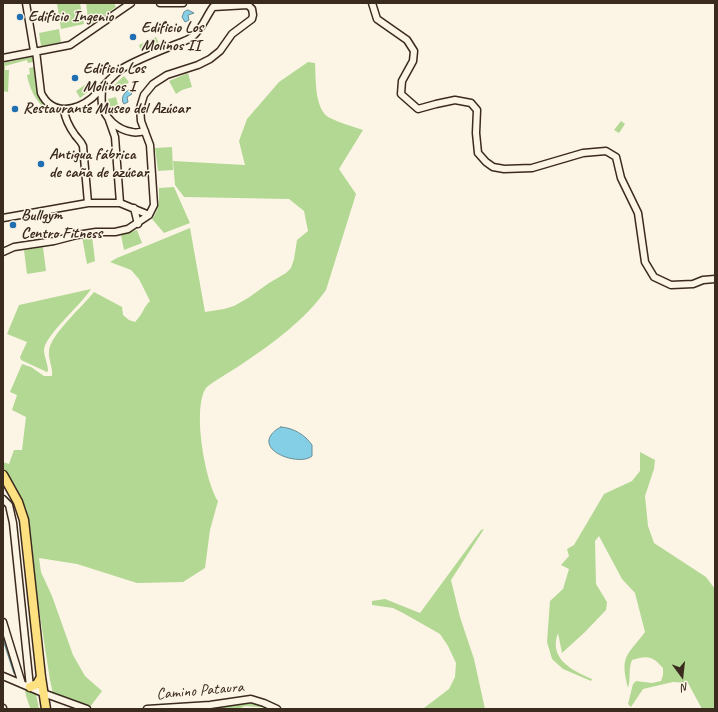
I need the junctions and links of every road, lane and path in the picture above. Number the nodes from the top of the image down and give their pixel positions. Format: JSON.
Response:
{"nodes":[{"id":1,"x":26,"y":3,"type":"edge"},
{"id":2,"x":131,"y":3,"type":"edge"},
{"id":3,"x":160,"y":3,"type":"edge"},
{"id":4,"x":183,"y":3,"type":"edge"},
{"id":5,"x":372,"y":3,"type":"edge"},
{"id":6,"x":35,"y":51,"type":"junction"},
{"id":7,"x":3,"y":58,"type":"edge"},
{"id":8,"x":102,"y":88,"type":"junction"},
{"id":9,"x":91,"y":99,"type":"junction"},
{"id":10,"x":101,"y":103,"type":"junction"},
{"id":11,"x":64,"y":110,"type":"junction"},
{"id":12,"x":109,"y":120,"type":"junction"},
{"id":13,"x":125,"y":130,"type":"junction"},
{"id":14,"x":145,"y":131,"type":"junction"},
{"id":15,"x":115,"y":137,"type":"junction"},
{"id":16,"x":88,"y":203,"type":"junction"},
{"id":17,"x":120,"y":204,"type":"junction"},
{"id":18,"x":134,"y":208,"type":"junction"},
{"id":19,"x":149,"y":215,"type":"junction"},
{"id":20,"x":3,"y":218,"type":"edge"},
{"id":21,"x":138,"y":224,"type":"junction"},
{"id":22,"x":3,"y":252,"type":"edge"},
{"id":23,"x":715,"y":279,"type":"edge"},
{"id":24,"x":3,"y":475,"type":"edge"},
{"id":25,"x":3,"y":499,"type":"edge"},
{"id":26,"x":18,"y":502,"type":"junction"},
{"id":27,"x":9,"y":505,"type":"junction"},
{"id":28,"x":3,"y":622,"type":"edge"},
{"id":29,"x":3,"y":676,"type":"edge"},
{"id":30,"x":41,"y":677,"type":"junction"},
{"id":31,"x":26,"y":686,"type":"junction"},
{"id":32,"x":43,"y":693,"type":"junction"},
{"id":33,"x":46,"y":709,"type":"edge"},
{"id":34,"x":87,"y":709,"type":"edge"},
{"id":35,"x":148,"y":709,"type":"edge"},
{"id":36,"x":277,"y":709,"type":"edge"}],
"edges":[{"from":1,"to":6,"type":"street"},
{"from":2,"to":6,"type":"street"},
{"from":3,"to":4,"type":"street"},
{"from":5,"to":23,"type":"street"},
{"from":6,"to":7,"type":"street"},
{"from":6,"to":11,"type":"street"},
{"from":8,"to":9,"type":"street"},
{"from":8,"to":10,"type":"street"},
{"from":8,"to":14,"type":"street"},
{"from":9,"to":10,"type":"street"},
{"from":9,"to":11,"type":"street"},
{"from":10,"to":12,"type":"street"},
{"from":11,"to":16,"type":"street"},
{"from":12,"to":13,"type":"street"},
{"from":12,"to":15,"type":"street"},
{"from":13,"to":14,"type":"street"},
{"from":13,"to":15,"type":"street"},
{"from":14,"to":19,"type":"street"},
{"from":15,"to":17,"type":"street"},
{"from":16,"to":17,"type":"street"},
{"from":16,"to":20,"type":"street"},
{"from":17,"to":18,"type":"street"},
{"from":18,"to":19,"type":"street"},
{"from":18,"to":21,"type":"street"},
{"from":19,"to":21,"type":"street"},
{"from":21,"to":22,"type":"street"},
{"from":24,"to":26,"type":"main road"},
{"from":25,"to":27,"type":"street"},
{"from":26,"to":27,"type":"street"},
{"from":26,"to":30,"type":"main road"},
{"from":27,"to":31,"type":"street"},
{"from":28,"to":31,"type":"street"},
{"from":29,"to":31,"type":"street"},
{"from":30,"to":31,"type":"main road"},
{"from":30,"to":32,"type":"main road"},
{"from":31,"to":32,"type":"street"},
{"from":32,"to":33,"type":"main road"},
{"from":32,"to":34,"type":"street"},
{"from":35,"to":36,"type":"street","name":"Camino Pataura"}]}
